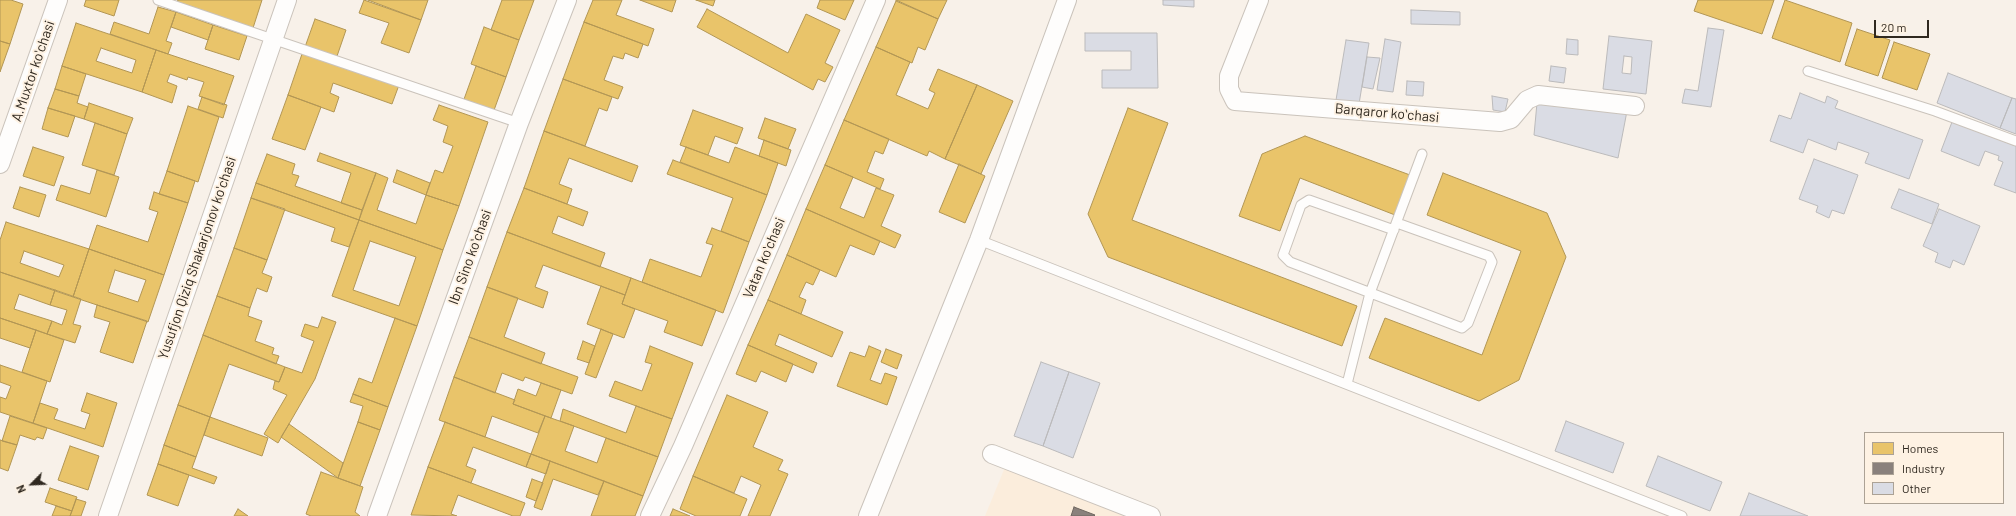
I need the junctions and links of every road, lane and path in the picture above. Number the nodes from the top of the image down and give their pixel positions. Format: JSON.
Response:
{"nodes":[{"id":1,"x":58,"y":0,"type":"edge"},
{"id":2,"x":158,"y":0,"type":"edge"},
{"id":3,"x":287,"y":0,"type":"edge"},
{"id":4,"x":567,"y":0,"type":"edge"},
{"id":5,"x":876,"y":0,"type":"edge"},
{"id":6,"x":1067,"y":0,"type":"edge"},
{"id":7,"x":1258,"y":0,"type":"edge"},
{"id":8,"x":273,"y":39,"type":"junction"},
{"id":9,"x":1808,"y":71,"type":"dead end"},
{"id":10,"x":1635,"y":106,"type":"dead end"},
{"id":11,"x":519,"y":123,"type":"junction"},
{"id":12,"x":2016,"y":141,"type":"edge"},
{"id":13,"x":1422,"y":154,"type":"dead end"},
{"id":14,"x":0,"y":164,"type":"edge"},
{"id":15,"x":1395,"y":227,"type":"junction"},
{"id":16,"x":979,"y":240,"type":"junction"},
{"id":17,"x":1370,"y":293,"type":"junction"},
{"id":18,"x":1347,"y":384,"type":"junction"},
{"id":19,"x":992,"y":454,"type":"dead end"},
{"id":20,"x":108,"y":516,"type":"edge"},
{"id":21,"x":377,"y":516,"type":"edge"},
{"id":22,"x":650,"y":516,"type":"edge"},
{"id":23,"x":868,"y":516,"type":"edge"},
{"id":24,"x":1151,"y":516,"type":"edge"},
{"id":25,"x":1682,"y":516,"type":"edge"}],
"edges":[{"from":1,"to":14,"type":"street","name":"A.Muxtor koʻchasi"},
{"from":2,"to":8,"type":"lane"},
{"from":3,"to":8,"type":"street","name":"Yusufjon Qiziq Shakarjonov koʻchasi"},
{"from":4,"to":11,"type":"street","name":"Ibn Sino koʻchasi"},
{"from":5,"to":22,"type":"street","name":"Vatan koʻchasi"},
{"from":6,"to":16,"type":"street"},
{"from":7,"to":10,"type":"street","name":"Barqaror koʻchasi"},
{"from":8,"to":11,"type":"lane"},
{"from":8,"to":20,"type":"street","name":"Yusufjon Qiziq Shakarjonov koʻchasi"},
{"from":9,"to":12,"type":"lane"},
{"from":11,"to":21,"type":"street","name":"Ibn Sino koʻchasi"},
{"from":13,"to":15,"type":"lane"},
{"from":15,"to":17,"type":"lane"},
{"from":15,"to":17,"type":"lane"},
{"from":15,"to":17,"type":"lane"},
{"from":16,"to":18,"type":"lane"},
{"from":16,"to":23,"type":"street"},
{"from":17,"to":18,"type":"lane"},
{"from":18,"to":25,"type":"lane"},
{"from":19,"to":24,"type":"street"}]}
